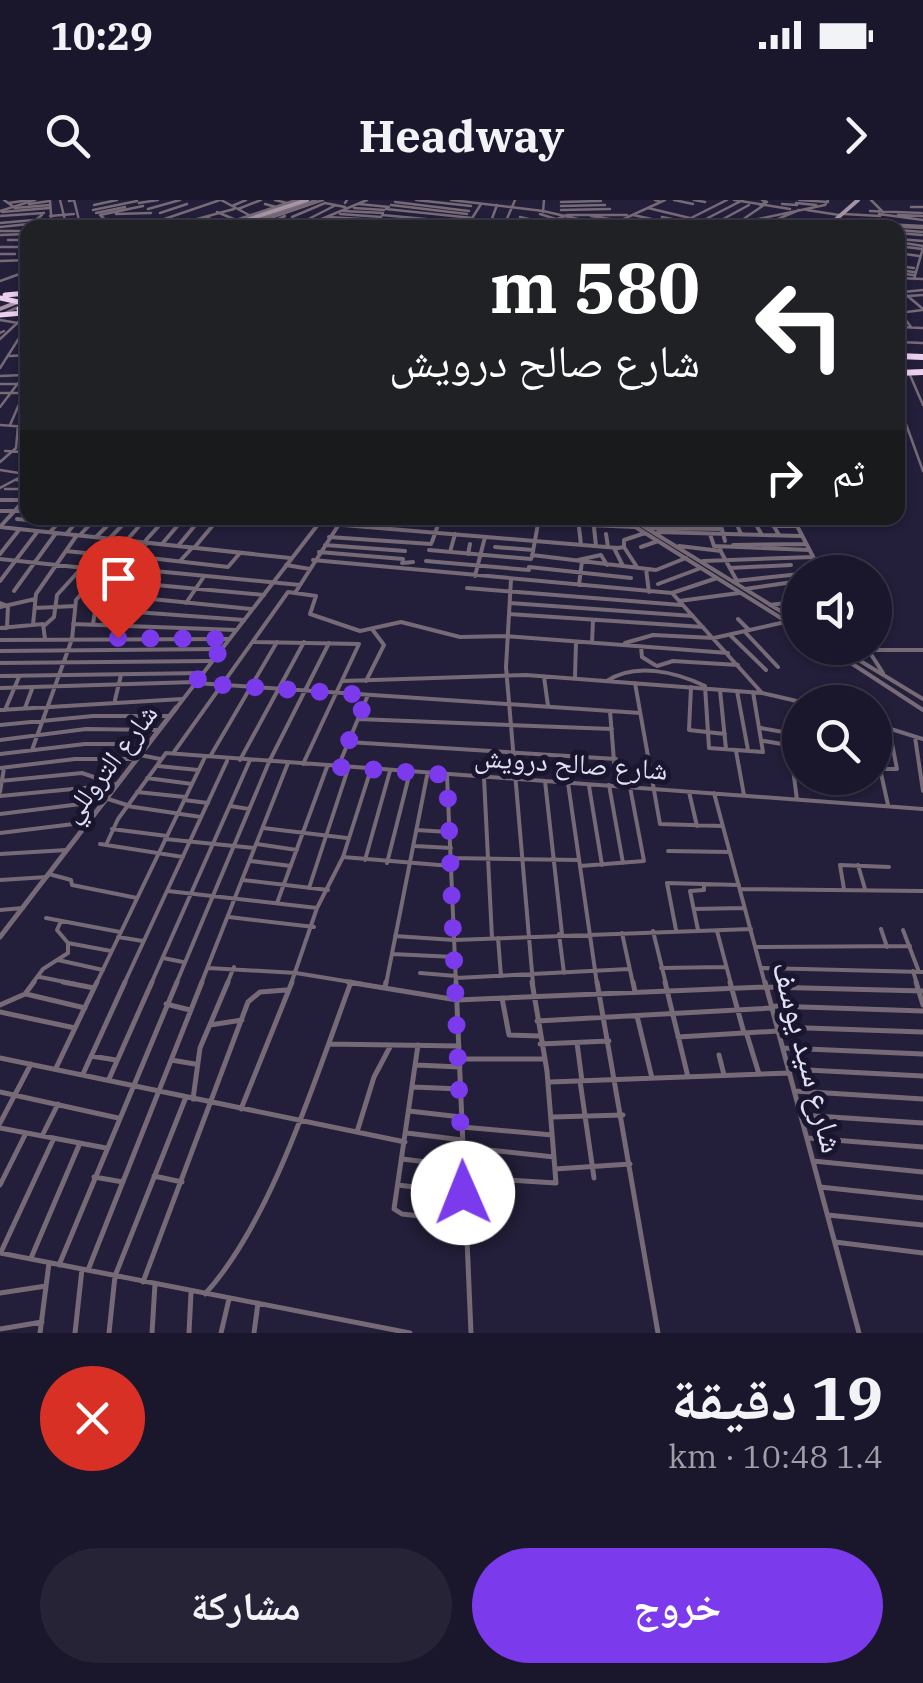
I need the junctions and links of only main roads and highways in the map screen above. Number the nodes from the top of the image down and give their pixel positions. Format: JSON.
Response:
{"nodes":[{"id":1,"x":859,"y":200,"type":"edge"},
{"id":2,"x":304,"y":201,"type":"edge"},
{"id":3,"x":274,"y":211,"type":"road end"},
{"id":4,"x":255,"y":218,"type":"junction"},
{"id":5,"x":241,"y":220,"type":"edge"},
{"id":6,"x":246,"y":220,"type":"edge"},
{"id":7,"x":836,"y":220,"type":"edge"}],
"edges":[{"from":1,"to":7,"type":"main road"},
{"from":2,"to":4,"type":"main road"},
{"from":2,"to":5,"type":"main road"},
{"from":3,"to":4,"type":"main road"},
{"from":4,"to":6,"type":"main road"}]}
